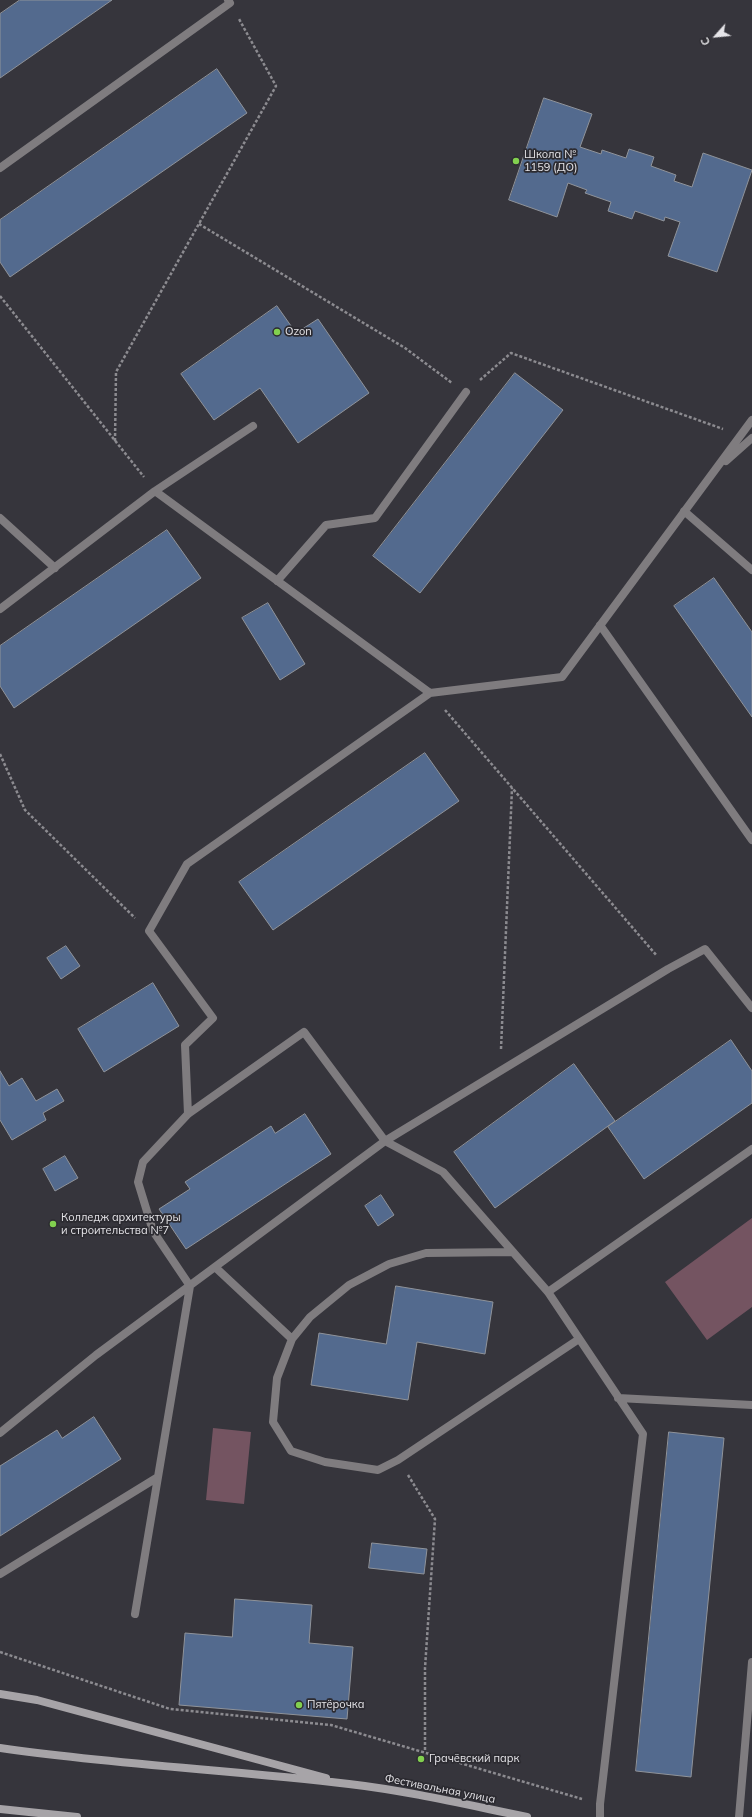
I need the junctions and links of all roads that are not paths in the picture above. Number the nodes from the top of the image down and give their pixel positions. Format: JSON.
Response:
{"nodes":[{"id":1,"x":229,"y":2,"type":"edge"},
{"id":2,"x":0,"y":168,"type":"edge"},
{"id":3,"x":466,"y":392,"type":"road end"},
{"id":4,"x":752,"y":420,"type":"edge"},
{"id":5,"x":253,"y":426,"type":"dead end"},
{"id":6,"x":752,"y":438,"type":"edge"},
{"id":7,"x":713,"y":472,"type":"junction"},
{"id":8,"x":155,"y":491,"type":"junction"},
{"id":9,"x":684,"y":511,"type":"junction"},
{"id":10,"x":0,"y":518,"type":"edge"},
{"id":11,"x":55,"y":568,"type":"junction"},
{"id":12,"x":752,"y":570,"type":"edge"},
{"id":13,"x":277,"y":581,"type":"junction"},
{"id":14,"x":0,"y":609,"type":"edge"},
{"id":15,"x":600,"y":625,"type":"junction"},
{"id":16,"x":430,"y":693,"type":"junction"},
{"id":17,"x":752,"y":840,"type":"edge"},
{"id":18,"x":752,"y":1008,"type":"edge"},
{"id":19,"x":188,"y":1114,"type":"junction"},
{"id":20,"x":385,"y":1141,"type":"junction"},
{"id":21,"x":752,"y":1149,"type":"edge"},
{"id":22,"x":513,"y":1252,"type":"junction"},
{"id":23,"x":215,"y":1267,"type":"junction"},
{"id":24,"x":190,"y":1286,"type":"junction"},
{"id":25,"x":548,"y":1292,"type":"junction"},
{"id":26,"x":292,"y":1339,"type":"junction"},
{"id":27,"x":580,"y":1339,"type":"junction"},
{"id":28,"x":618,"y":1398,"type":"junction"},
{"id":29,"x":752,"y":1406,"type":"edge"},
{"id":30,"x":0,"y":1433,"type":"edge"},
{"id":31,"x":158,"y":1477,"type":"junction"},
{"id":32,"x":0,"y":1574,"type":"edge"},
{"id":33,"x":135,"y":1614,"type":"dead end"},
{"id":34,"x":752,"y":1662,"type":"edge"},
{"id":35,"x":0,"y":1694,"type":"edge"},
{"id":36,"x":0,"y":1748,"type":"edge"},
{"id":37,"x":348,"y":1784,"type":"junction"},
{"id":38,"x":0,"y":1809,"type":"edge"},
{"id":39,"x":77,"y":1817,"type":"edge"},
{"id":40,"x":527,"y":1817,"type":"edge"},
{"id":41,"x":600,"y":1817,"type":"edge"},
{"id":42,"x":739,"y":1817,"type":"edge"}],
"edges":[{"from":1,"to":2,"type":"lane"},
{"from":3,"to":13,"type":"lane"},
{"from":4,"to":7,"type":"lane"},
{"from":5,"to":8,"type":"lane"},
{"from":6,"to":7,"type":"lane"},
{"from":7,"to":9,"type":"lane"},
{"from":8,"to":11,"type":"lane"},
{"from":8,"to":13,"type":"lane"},
{"from":9,"to":12,"type":"lane"},
{"from":9,"to":15,"type":"lane"},
{"from":10,"to":11,"type":"lane"},
{"from":11,"to":14,"type":"lane"},
{"from":13,"to":16,"type":"lane"},
{"from":15,"to":16,"type":"lane"},
{"from":15,"to":17,"type":"lane"},
{"from":16,"to":19,"type":"lane"},
{"from":18,"to":20,"type":"lane"},
{"from":19,"to":20,"type":"lane"},
{"from":19,"to":24,"type":"lane"},
{"from":20,"to":22,"type":"lane"},
{"from":20,"to":23,"type":"lane"},
{"from":21,"to":25,"type":"lane"},
{"from":22,"to":25,"type":"lane"},
{"from":22,"to":26,"type":"lane"},
{"from":23,"to":24,"type":"lane"},
{"from":23,"to":26,"type":"lane"},
{"from":24,"to":30,"type":"lane"},
{"from":24,"to":31,"type":"lane"},
{"from":25,"to":27,"type":"lane"},
{"from":26,"to":27,"type":"lane"},
{"from":27,"to":28,"type":"lane"},
{"from":28,"to":29,"type":"lane"},
{"from":28,"to":41,"type":"lane"},
{"from":31,"to":32,"type":"lane"},
{"from":31,"to":33,"type":"lane"},
{"from":34,"to":42,"type":"lane"},
{"from":35,"to":37,"type":"main road"},
{"from":36,"to":37,"type":"main road"},
{"from":37,"to":40,"type":"main road","name":"Фестивальная улица"},
{"from":38,"to":39,"type":"main road"}]}
